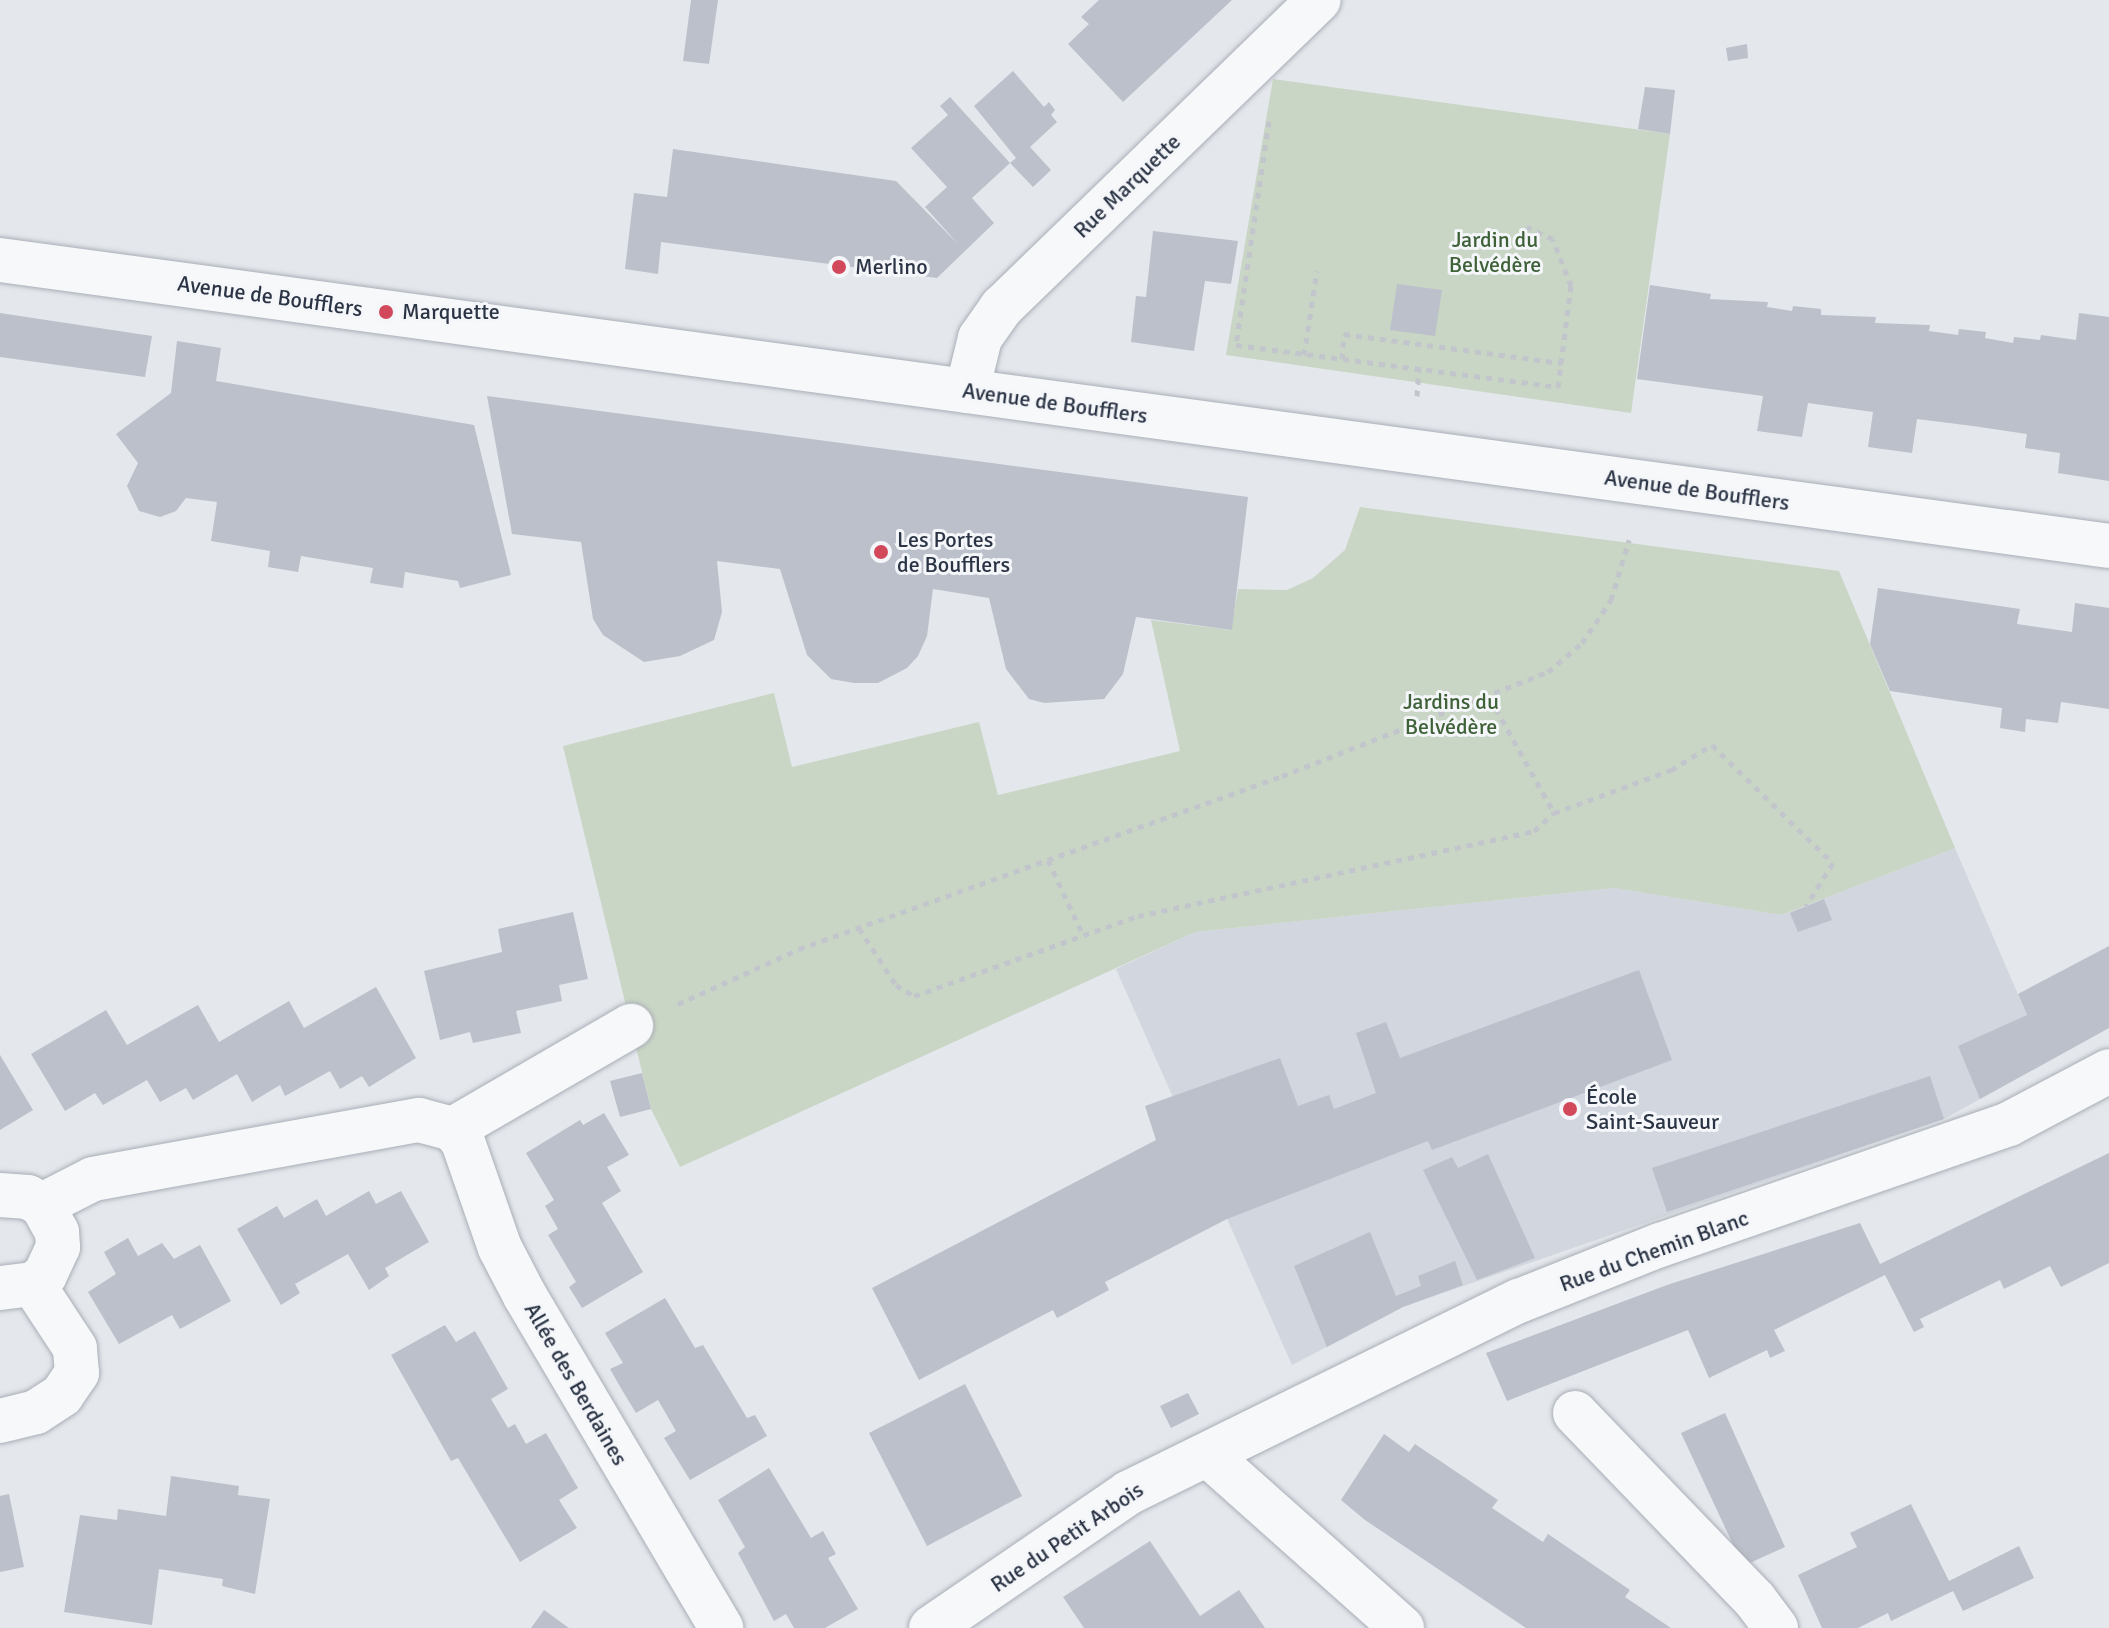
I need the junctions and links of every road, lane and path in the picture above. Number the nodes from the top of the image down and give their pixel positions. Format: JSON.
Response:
{"nodes":[{"id":1,"x":1319,"y":0,"type":"edge"},
{"id":2,"x":1271,"y":124,"type":"dead end"},
{"id":3,"x":1527,"y":227,"type":"dead end"},
{"id":4,"x":0,"y":260,"type":"edge"},
{"id":5,"x":1317,"y":271,"type":"dead end"},
{"id":6,"x":1304,"y":355,"type":"junction"},
{"id":7,"x":1342,"y":359,"type":"junction"},
{"id":8,"x":1562,"y":363,"type":"junction"},
{"id":9,"x":1419,"y":368,"type":"junction"},
{"id":10,"x":967,"y":391,"type":"junction"},
{"id":11,"x":1417,"y":396,"type":"dead end"},
{"id":12,"x":1629,"y":540,"type":"dead end"},
{"id":13,"x":2109,"y":546,"type":"edge"},
{"id":14,"x":1490,"y":698,"type":"junction"},
{"id":15,"x":1554,"y":813,"type":"junction"},
{"id":16,"x":1048,"y":860,"type":"junction"},
{"id":17,"x":1806,"y":906,"type":"dead end"},
{"id":18,"x":859,"y":928,"type":"junction"},
{"id":19,"x":1083,"y":935,"type":"junction"},
{"id":20,"x":631,"y":1026,"type":"joint"},
{"id":21,"x":2109,"y":1071,"type":"edge"},
{"id":22,"x":453,"y":1129,"type":"junction"},
{"id":23,"x":0,"y":1195,"type":"edge"},
{"id":24,"x":42,"y":1205,"type":"junction"},
{"id":25,"x":16,"y":1286,"type":"edge"},
{"id":26,"x":1575,"y":1413,"type":"dead end"},
{"id":27,"x":0,"y":1421,"type":"edge"},
{"id":28,"x":1208,"y":1455,"type":"junction"},
{"id":29,"x":721,"y":1628,"type":"edge"},
{"id":30,"x":931,"y":1628,"type":"edge"},
{"id":31,"x":1402,"y":1628,"type":"edge"},
{"id":32,"x":1776,"y":1628,"type":"edge"}],
"edges":[{"from":1,"to":10,"type":"street","name":"Rue Marquette"},
{"from":2,"to":6,"type":"path"},
{"from":3,"to":8,"type":"path"},
{"from":4,"to":10,"type":"street","name":"Avenue de Boufflers"},
{"from":5,"to":6,"type":"path"},
{"from":6,"to":7,"type":"path"},
{"from":7,"to":8,"type":"path"},
{"from":7,"to":9,"type":"path"},
{"from":8,"to":9,"type":"path"},
{"from":9,"to":11,"type":"path"},
{"from":10,"to":13,"type":"street","name":"Avenue de Boufflers"},
{"from":12,"to":14,"type":"path"},
{"from":14,"to":15,"type":"path"},
{"from":14,"to":16,"type":"path"},
{"from":15,"to":17,"type":"path"},
{"from":15,"to":19,"type":"path"},
{"from":16,"to":18,"type":"path"},
{"from":16,"to":19,"type":"path"},
{"from":18,"to":19,"type":"path"},
{"from":18,"to":20,"type":"path"},
{"from":20,"to":22,"type":"street"},
{"from":21,"to":28,"type":"street","name":"Rue du Chemin Blanc"},
{"from":22,"to":24,"type":"street"},
{"from":22,"to":29,"type":"street","name":"Allée des Berdaines"},
{"from":23,"to":24,"type":"street"},
{"from":24,"to":25,"type":"street"},
{"from":25,"to":27,"type":"street"},
{"from":26,"to":32,"type":"street"},
{"from":28,"to":30,"type":"street","name":"Rue du Petit Arbois"},
{"from":28,"to":31,"type":"street"}]}
